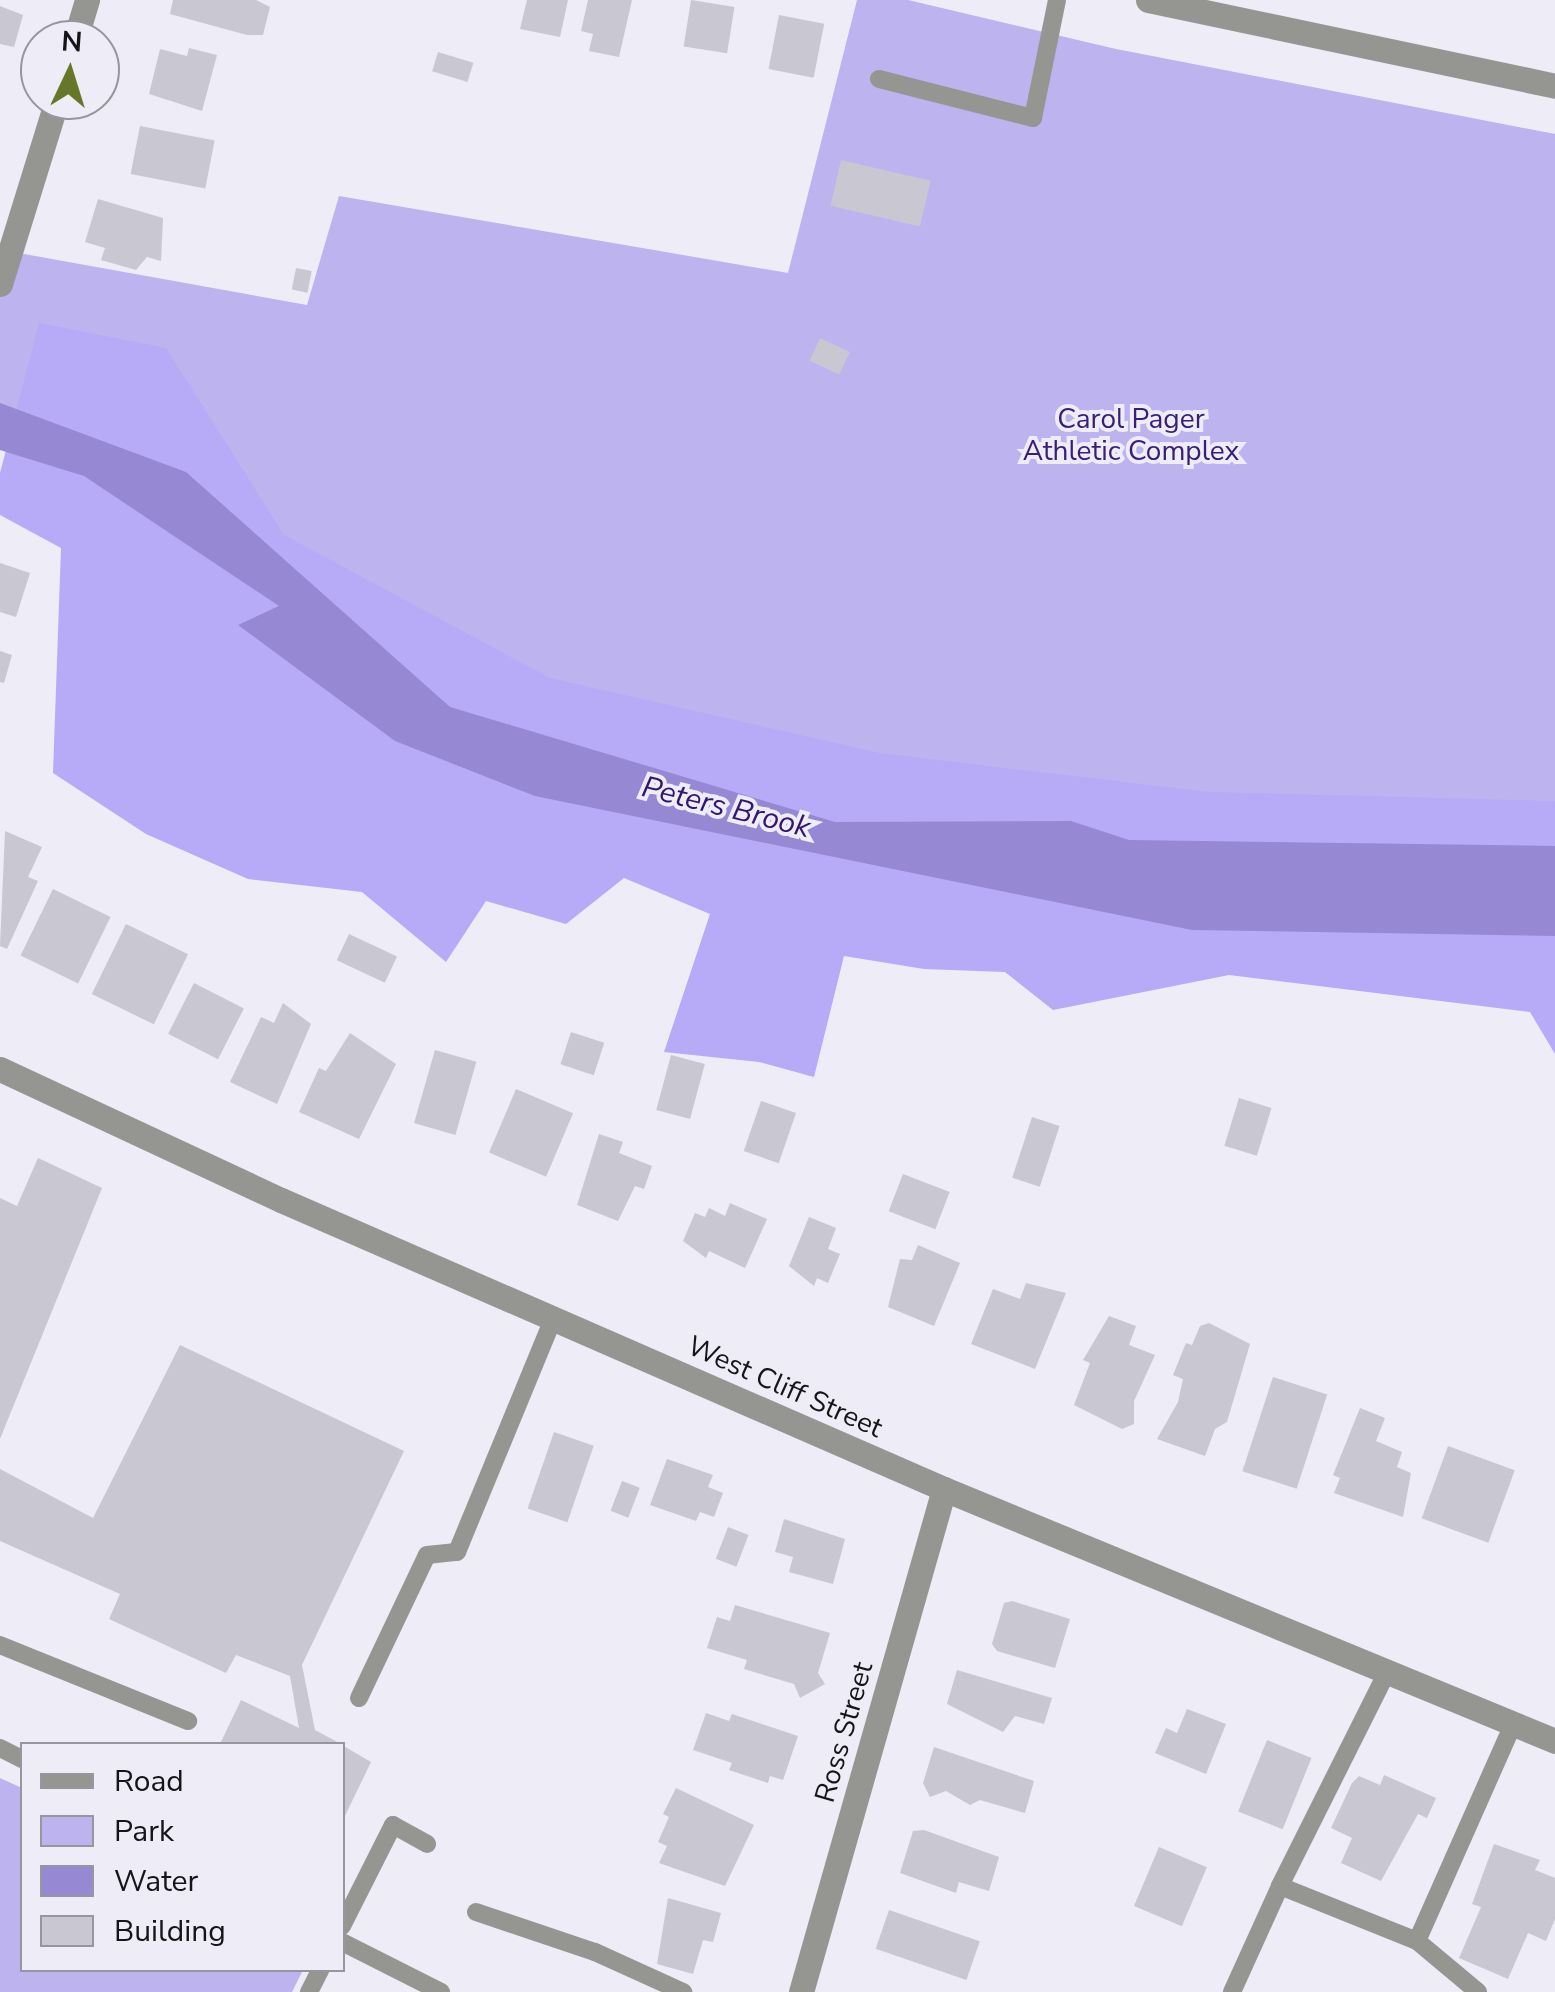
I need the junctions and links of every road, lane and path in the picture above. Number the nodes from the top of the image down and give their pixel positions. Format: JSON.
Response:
{"nodes":[{"id":1,"x":1057,"y":0,"type":"edge"},
{"id":2,"x":1148,"y":0,"type":"edge"},
{"id":3,"x":879,"y":79,"type":"dead end"},
{"id":4,"x":1555,"y":86,"type":"edge"},
{"id":5,"x":51,"y":120,"type":"edge"},
{"id":6,"x":0,"y":284,"type":"edge"},
{"id":7,"x":0,"y":1069,"type":"edge"},
{"id":8,"x":553,"y":1319,"type":"junction"},
{"id":9,"x":944,"y":1490,"type":"junction"},
{"id":10,"x":0,"y":1644,"type":"edge"},
{"id":11,"x":1386,"y":1672,"type":"junction"},
{"id":12,"x":359,"y":1698,"type":"dead end"},
{"id":13,"x":188,"y":1721,"type":"dead end"},
{"id":14,"x":1513,"y":1724,"type":"junction"},
{"id":15,"x":1555,"y":1741,"type":"edge"},
{"id":16,"x":427,"y":1844,"type":"dead end"},
{"id":17,"x":1280,"y":1886,"type":"junction"},
{"id":18,"x":476,"y":1912,"type":"dead end"},
{"id":19,"x":345,"y":1920,"type":"edge"},
{"id":20,"x":1417,"y":1941,"type":"junction"},
{"id":21,"x":345,"y":1944,"type":"edge"},
{"id":22,"x":441,"y":1992,"type":"edge"},
{"id":23,"x":684,"y":1992,"type":"edge"},
{"id":24,"x":802,"y":1992,"type":"edge"},
{"id":25,"x":1232,"y":1992,"type":"edge"},
{"id":26,"x":1478,"y":1992,"type":"edge"}],
"edges":[{"from":1,"to":3,"type":"lane"},
{"from":2,"to":4,"type":"street"},
{"from":5,"to":6,"type":"street"},
{"from":7,"to":8,"type":"street","name":"West Cliff Street"},
{"from":8,"to":9,"type":"street","name":"West Cliff Street"},
{"from":8,"to":12,"type":"lane"},
{"from":9,"to":11,"type":"street","name":"West Cliff Street"},
{"from":9,"to":24,"type":"street","name":"Ross Street"},
{"from":10,"to":13,"type":"lane"},
{"from":11,"to":14,"type":"street","name":"West Cliff Street"},
{"from":11,"to":17,"type":"lane"},
{"from":14,"to":15,"type":"street","name":"West Cliff Street"},
{"from":14,"to":20,"type":"lane"},
{"from":16,"to":19,"type":"lane"},
{"from":17,"to":20,"type":"lane"},
{"from":17,"to":25,"type":"lane"},
{"from":18,"to":23,"type":"lane"},
{"from":20,"to":26,"type":"lane"},
{"from":21,"to":22,"type":"lane"}]}
